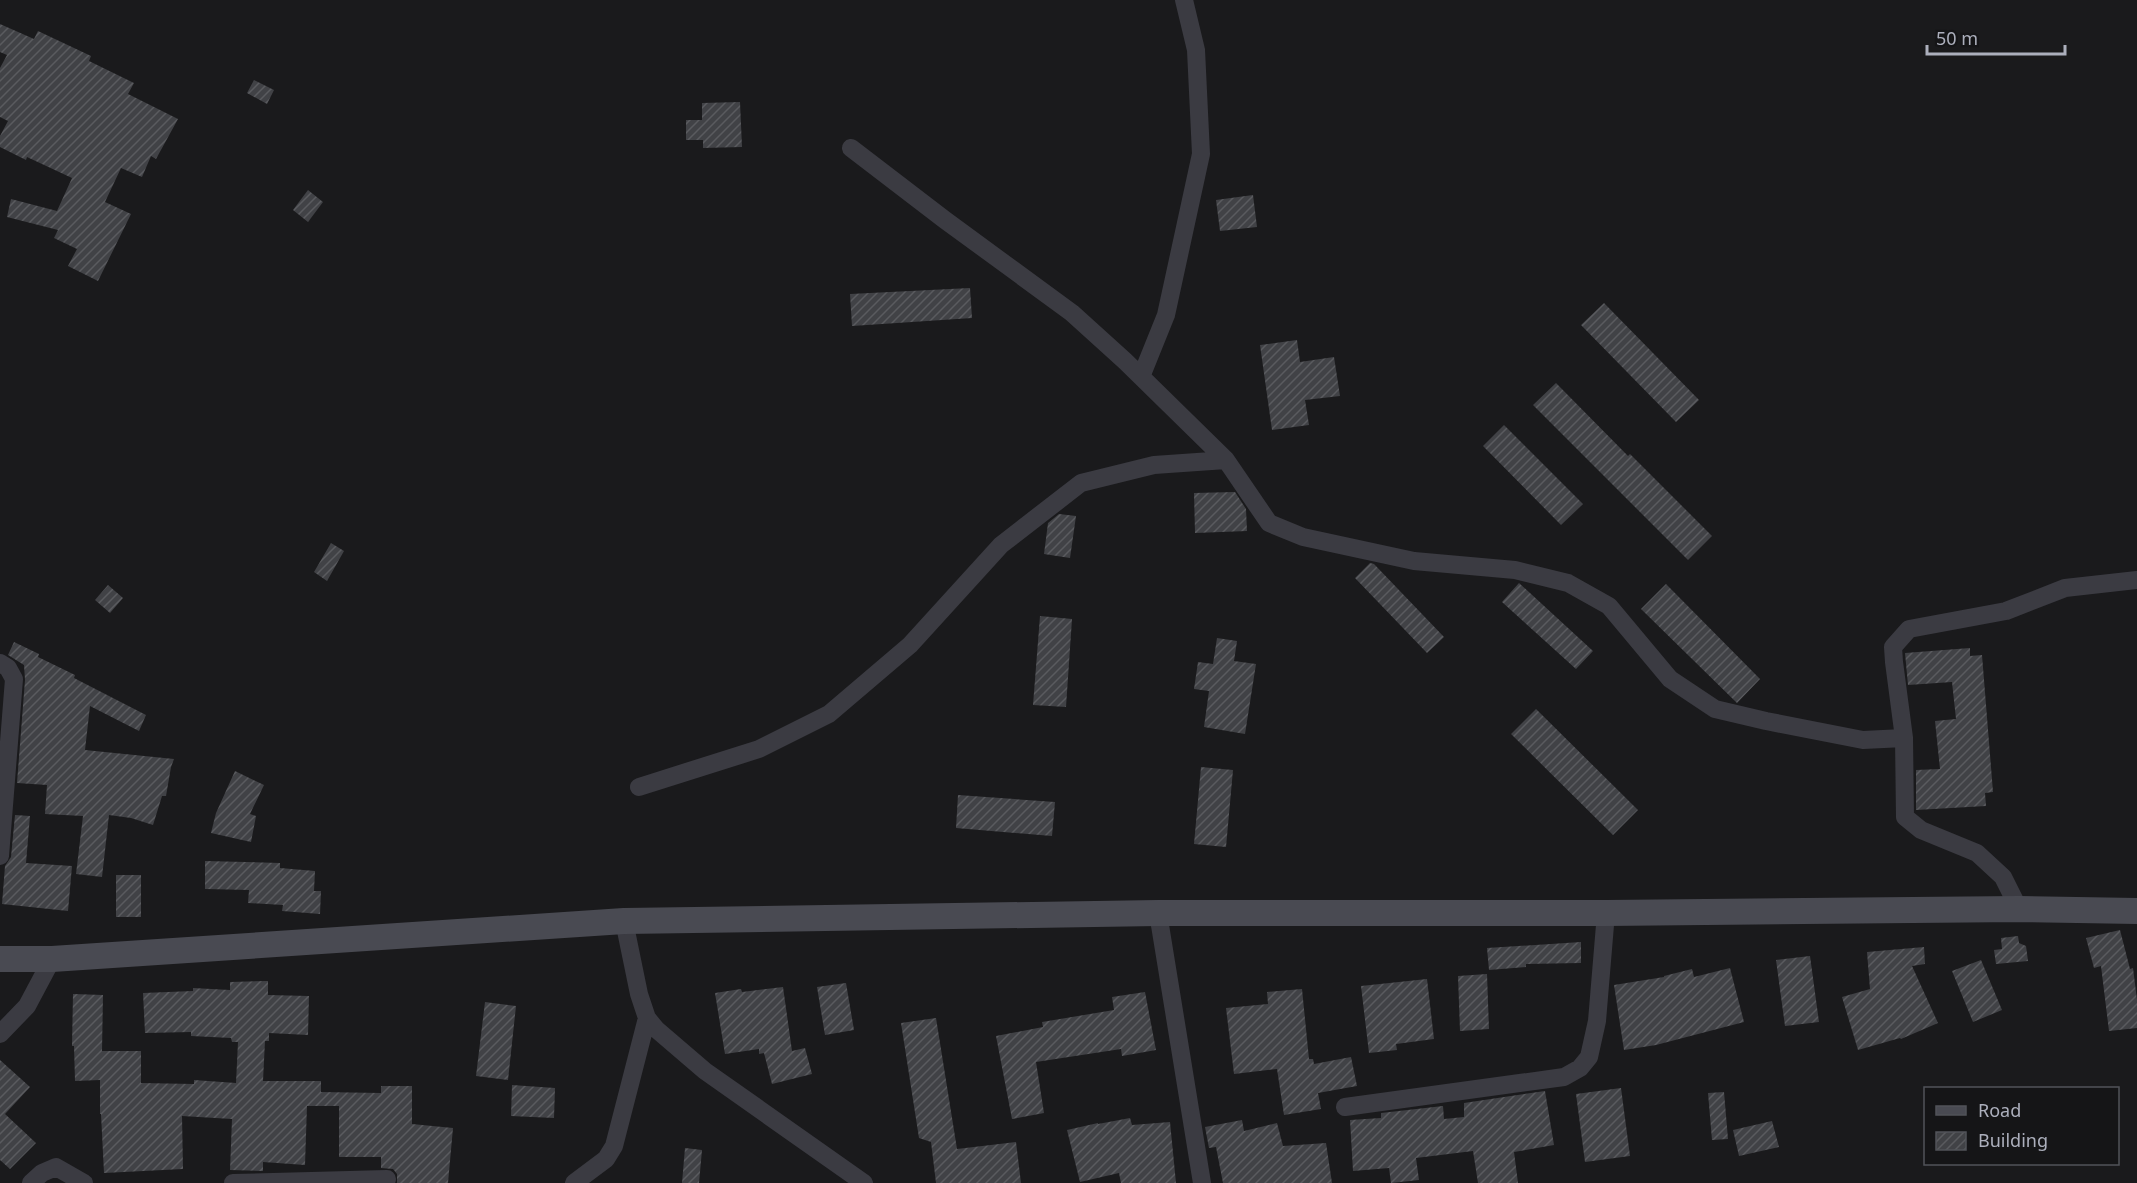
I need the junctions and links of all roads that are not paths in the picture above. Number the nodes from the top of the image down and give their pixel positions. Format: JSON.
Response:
{"nodes":[{"id":1,"x":1184,"y":0,"type":"edge"},
{"id":2,"x":851,"y":148,"type":"dead end"},
{"id":3,"x":1141,"y":377,"type":"junction"},
{"id":4,"x":1226,"y":460,"type":"junction"},
{"id":5,"x":2137,"y":580,"type":"edge"},
{"id":6,"x":4,"y":671,"type":"edge"},
{"id":7,"x":1904,"y":738,"type":"junction"},
{"id":8,"x":639,"y":787,"type":"dead end"},
{"id":9,"x":0,"y":856,"type":"edge"},
{"id":10,"x":2019,"y":909,"type":"junction"},
{"id":11,"x":2137,"y":911,"type":"edge"},
{"id":12,"x":1158,"y":913,"type":"junction"},
{"id":13,"x":1606,"y":913,"type":"junction"},
{"id":14,"x":624,"y":921,"type":"junction"},
{"id":15,"x":0,"y":959,"type":"edge"},
{"id":16,"x":52,"y":959,"type":"junction"},
{"id":17,"x":647,"y":1018,"type":"junction"},
{"id":18,"x":0,"y":1034,"type":"edge"},
{"id":19,"x":1345,"y":1107,"type":"dead end"},
{"id":20,"x":387,"y":1179,"type":"dead end"},
{"id":21,"x":31,"y":1183,"type":"edge"},
{"id":22,"x":84,"y":1183,"type":"edge"},
{"id":23,"x":233,"y":1183,"type":"edge"},
{"id":24,"x":574,"y":1183,"type":"edge"},
{"id":25,"x":864,"y":1183,"type":"edge"},
{"id":26,"x":1202,"y":1183,"type":"edge"}],
"edges":[{"from":1,"to":3,"type":"street"},
{"from":2,"to":3,"type":"street"},
{"from":3,"to":4,"type":"street"},
{"from":4,"to":7,"type":"street"},
{"from":4,"to":8,"type":"street"},
{"from":5,"to":7,"type":"street"},
{"from":6,"to":9,"type":"street"},
{"from":7,"to":10,"type":"street"},
{"from":10,"to":11,"type":"main road"},
{"from":10,"to":13,"type":"main road"},
{"from":12,"to":13,"type":"main road"},
{"from":12,"to":14,"type":"main road"},
{"from":12,"to":26,"type":"street"},
{"from":13,"to":19,"type":"street"},
{"from":14,"to":16,"type":"main road"},
{"from":14,"to":17,"type":"street"},
{"from":15,"to":16,"type":"main road"},
{"from":16,"to":18,"type":"street"},
{"from":17,"to":24,"type":"street"},
{"from":17,"to":25,"type":"street"},
{"from":20,"to":23,"type":"street"},
{"from":21,"to":22,"type":"street"}]}
